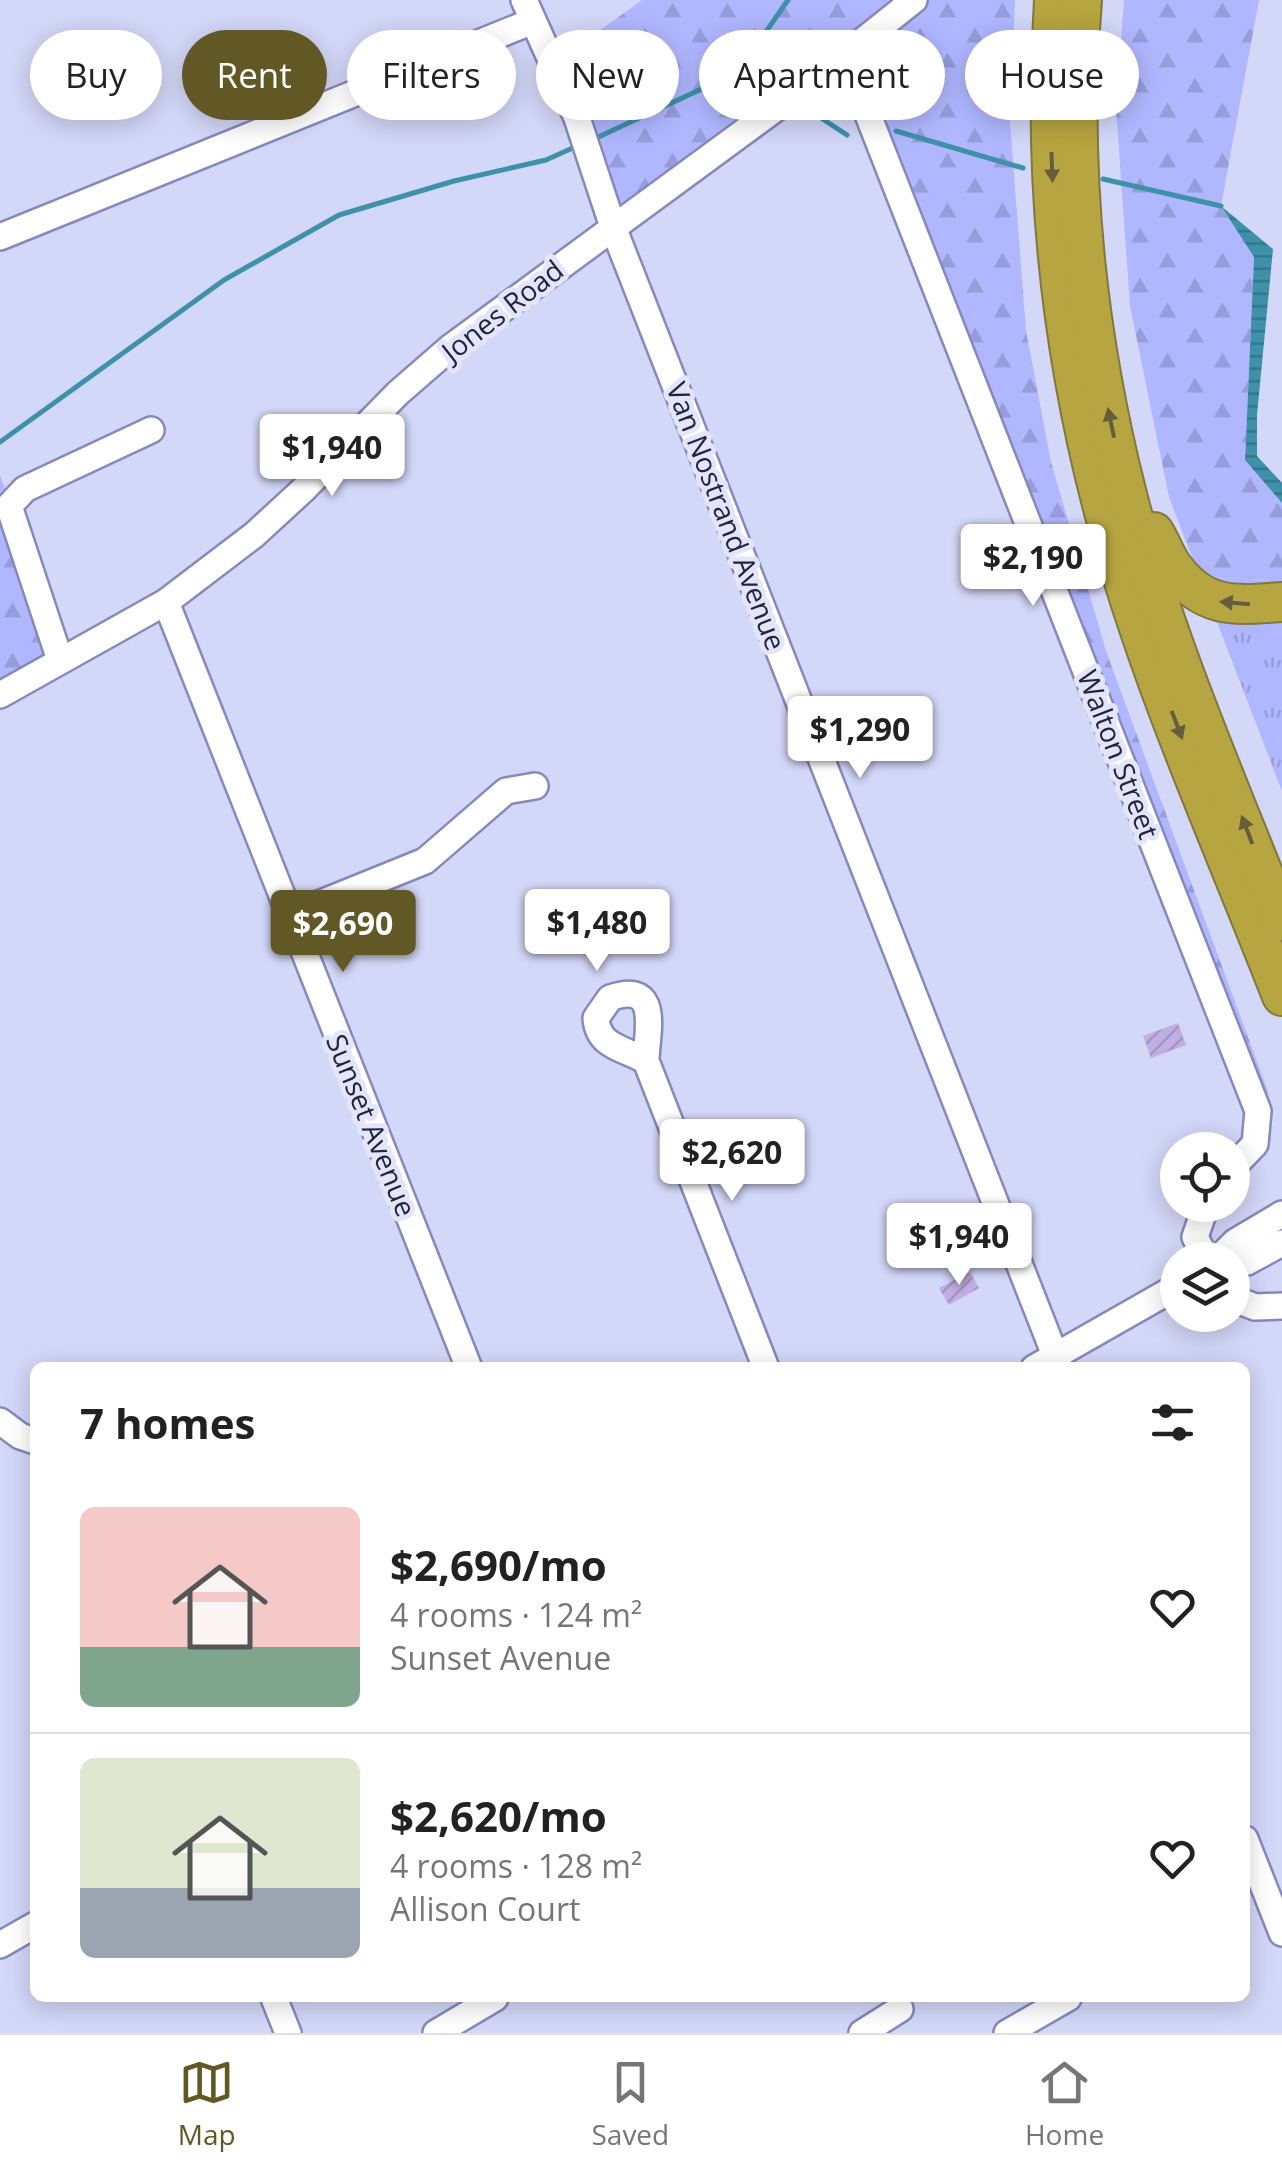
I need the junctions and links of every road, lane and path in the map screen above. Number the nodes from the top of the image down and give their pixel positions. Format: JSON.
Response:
{"nodes":[{"id":1,"x":914,"y":0,"type":"edge"},
{"id":2,"x":1054,"y":0,"type":"edge"},
{"id":3,"x":1082,"y":0,"type":"edge"},
{"id":4,"x":529,"y":10,"type":"edge"},
{"id":5,"x":877,"y":30,"type":"edge"},
{"id":6,"x":760,"y":120,"type":"edge"},
{"id":7,"x":870,"y":120,"type":"edge"},
{"id":8,"x":614,"y":227,"type":"junction"},
{"id":9,"x":0,"y":237,"type":"edge"},
{"id":10,"x":152,"y":430,"type":"dead end"},
{"id":11,"x":1127,"y":494,"type":"junction"},
{"id":12,"x":166,"y":602,"type":"junction"},
{"id":13,"x":1282,"y":602,"type":"edge"},
{"id":14,"x":60,"y":660,"type":"junction"},
{"id":15,"x":0,"y":695,"type":"edge"},
{"id":16,"x":535,"y":786,"type":"dead end"},
{"id":17,"x":289,"y":916,"type":"junction"},
{"id":18,"x":1282,"y":921,"type":"edge"},
{"id":19,"x":1282,"y":996,"type":"edge"},
{"id":20,"x":646,"y":1062,"type":"dead end"},
{"id":21,"x":1250,"y":1149,"type":"edge"},
{"id":22,"x":1282,"y":1214,"type":"edge"},
{"id":23,"x":1235,"y":1242,"type":"edge"},
{"id":24,"x":1282,"y":1243,"type":"edge"},
{"id":25,"x":1250,"y":1260,"type":"edge"},
{"id":26,"x":1160,"y":1297,"type":"edge"},
{"id":27,"x":1250,"y":1305,"type":"edge"},
{"id":28,"x":1282,"y":1306,"type":"edge"},
{"id":29,"x":467,"y":1362,"type":"edge"},
{"id":30,"x":764,"y":1362,"type":"edge"},
{"id":31,"x":1050,"y":1362,"type":"edge"},
{"id":32,"x":1052,"y":1362,"type":"edge"},
{"id":33,"x":1250,"y":1851,"type":"edge"},
{"id":34,"x":30,"y":1929,"type":"edge"},
{"id":35,"x":1282,"y":1933,"type":"edge"},
{"id":36,"x":0,"y":1945,"type":"edge"},
{"id":37,"x":276,"y":2002,"type":"edge"},
{"id":38,"x":488,"y":2002,"type":"edge"},
{"id":39,"x":1061,"y":2002,"type":"edge"},
{"id":40,"x":901,"y":2013,"type":"edge"},
{"id":41,"x":288,"y":2033,"type":"edge"},
{"id":42,"x":436,"y":2033,"type":"edge"},
{"id":43,"x":862,"y":2033,"type":"edge"},
{"id":44,"x":1007,"y":2033,"type":"edge"}],
"edges":[{"from":1,"to":5,"type":"street","name":"Jones Road"},
{"from":2,"to":19,"type":"highway","one_way":true},
{"from":11,"to":3,"type":"highway","one_way":true},
{"from":4,"to":8,"type":"street","name":"Van Nostrand Avenue"},
{"from":4,"to":9,"type":"street"},
{"from":6,"to":8,"type":"street","name":"Jones Road"},
{"from":7,"to":21,"type":"street","name":"Walton Street"},
{"from":8,"to":12,"type":"street","name":"Jones Road"},
{"from":8,"to":31,"type":"street","name":"Van Nostrand Avenue"},
{"from":10,"to":14,"type":"street"},
{"from":13,"to":11,"type":"highway","one_way":true},
{"from":18,"to":11,"type":"highway","one_way":true},
{"from":12,"to":14,"type":"street","name":"Jones Road"},
{"from":12,"to":17,"type":"street","name":"Sunset Avenue"},
{"from":14,"to":15,"type":"street","name":"Jones Road"},
{"from":16,"to":17,"type":"street"},
{"from":17,"to":29,"type":"street","name":"Sunset Avenue"},
{"from":20,"to":30,"type":"street"},
{"from":22,"to":23,"type":"street"},
{"from":24,"to":25,"type":"street"},
{"from":26,"to":32,"type":"street"},
{"from":27,"to":28,"type":"street"},
{"from":33,"to":35,"type":"street"},
{"from":34,"to":36,"type":"street"},
{"from":37,"to":41,"type":"street"},
{"from":38,"to":42,"type":"street"},
{"from":39,"to":44,"type":"street"},
{"from":40,"to":43,"type":"street"}]}
